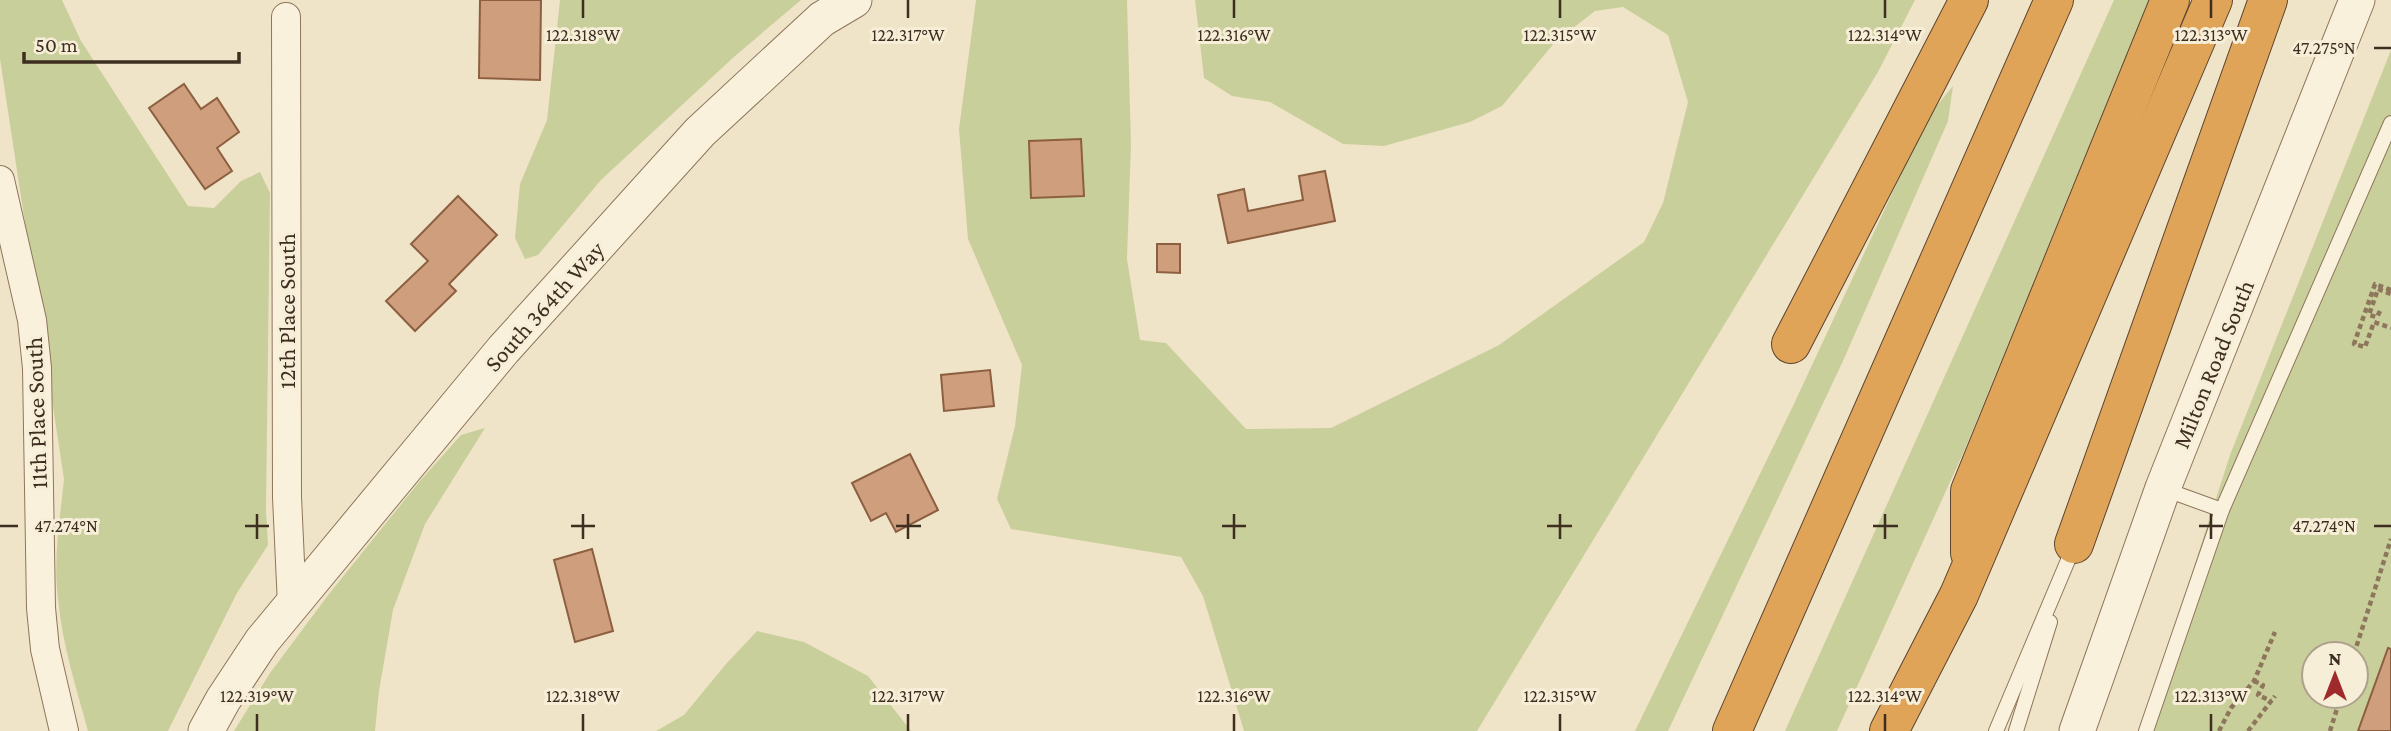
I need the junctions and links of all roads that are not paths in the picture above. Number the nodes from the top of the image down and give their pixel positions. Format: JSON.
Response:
{"nodes":[{"id":1,"x":854,"y":0,"type":"edge"},
{"id":2,"x":1969,"y":0,"type":"edge"},
{"id":3,"x":2054,"y":0,"type":"edge"},
{"id":4,"x":2170,"y":0,"type":"edge"},
{"id":5,"x":2213,"y":0,"type":"edge"},
{"id":6,"x":2268,"y":0,"type":"edge"},
{"id":7,"x":2357,"y":0,"type":"edge"},
{"id":8,"x":286,"y":17,"type":"dead end"},
{"id":9,"x":2391,"y":123,"type":"edge"},
{"id":10,"x":0,"y":180,"type":"edge"},
{"id":11,"x":1791,"y":344,"type":"dead end"},
{"id":12,"x":2163,"y":488,"type":"junction"},
{"id":13,"x":2222,"y":510,"type":"junction"},
{"id":14,"x":2074,"y":544,"type":"junction"},
{"id":15,"x":1970,"y":569,"type":"junction"},
{"id":16,"x":292,"y":605,"type":"junction"},
{"id":17,"x":64,"y":731,"type":"edge"},
{"id":18,"x":206,"y":731,"type":"edge"},
{"id":19,"x":1732,"y":731,"type":"edge"},
{"id":20,"x":1889,"y":731,"type":"edge"},
{"id":21,"x":1996,"y":731,"type":"edge"},
{"id":22,"x":2016,"y":731,"type":"edge"},
{"id":23,"x":2077,"y":731,"type":"edge"},
{"id":24,"x":2146,"y":731,"type":"edge"}],
"edges":[{"from":1,"to":16,"type":"street","name":"South 364th Way"},
{"from":2,"to":11,"type":"highway"},
{"from":3,"to":19,"type":"highway"},
{"from":4,"to":15,"type":"highway"},
{"from":5,"to":15,"type":"highway"},
{"from":6,"to":14,"type":"highway"},
{"from":7,"to":12,"type":"street","name":"Milton Road South"},
{"from":8,"to":16,"type":"street","name":"12th Place South"},
{"from":9,"to":13,"type":"lane"},
{"from":10,"to":17,"type":"street","name":"11th Place South"},
{"from":12,"to":13,"type":"lane"},
{"from":12,"to":23,"type":"street","name":"Milton Road South"},
{"from":13,"to":24,"type":"lane"},
{"from":14,"to":21,"type":"lane"},
{"from":14,"to":22,"type":"lane"},
{"from":15,"to":20,"type":"highway"},
{"from":16,"to":18,"type":"street","name":"South 364th Way"}]}
